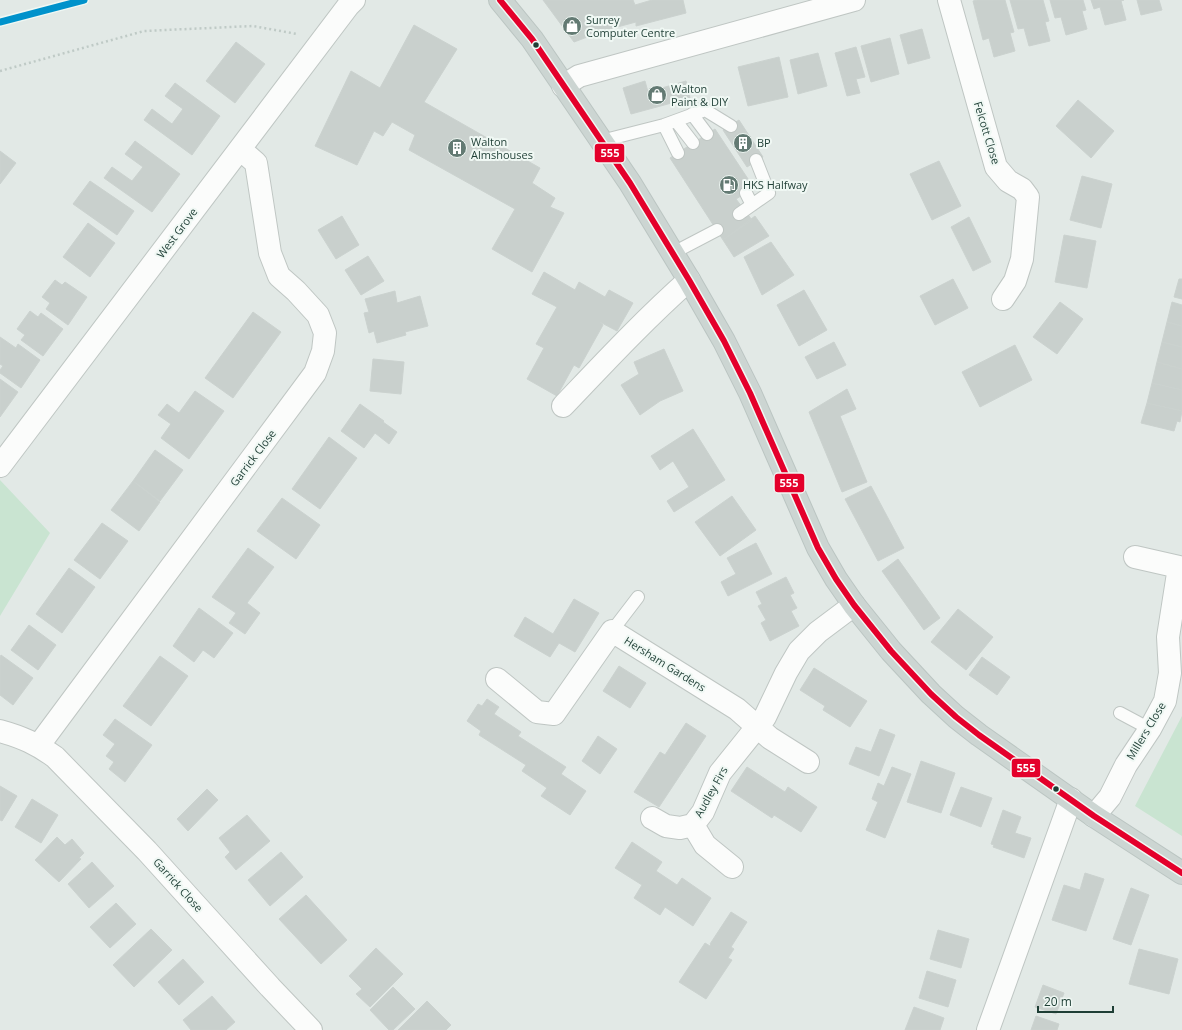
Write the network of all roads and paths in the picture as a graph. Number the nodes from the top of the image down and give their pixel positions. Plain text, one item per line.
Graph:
1 (354, 0) edge
2 (500, 0) edge
3 (854, 0) edge
4 (949, 0) edge
5 (323, 38) junction
6 (0, 71) edge
7 (563, 86) junction
8 (692, 114) junction
9 (676, 121) junction
10 (664, 125) junction
11 (731, 126) dead end
12 (707, 134) dead end
13 (601, 141) junction
14 (693, 143) dead end
15 (240, 149) junction
16 (678, 153) dead end
17 (756, 160) dead end
18 (746, 193) dead end
19 (752, 205) junction
20 (739, 214) dead end
21 (717, 230) dead end
22 (673, 253) junction
23 (689, 280) junction
24 (1003, 299) dead end
25 (563, 406) dead end
26 (0, 466) edge
27 (1135, 557) dead end
28 (1180, 567) edge
29 (638, 597) dead end
30 (854, 605) junction
31 (612, 632) junction
32 (497, 679) dead end
33 (1120, 713) dead end
34 (757, 727) junction
35 (1150, 729) junction
36 (0, 731) edge
37 (39, 746) junction
38 (808, 762) dead end
39 (1071, 799) junction
40 (1094, 816) junction
41 (652, 818) dead end
42 (693, 825) junction
43 (732, 867) dead end
44 (1182, 873) edge
45 (310, 1030) edge
46 (988, 1030) edge

1 - 5 street, West Grove
2 - 7 main road
3 - 7 street
4 - 24 street, Felcott Close
5 - 6 path
5 - 15 street, West Grove
7 - 13 main road
8 - 9 lane
8 - 11 lane
8 - 12 lane
9 - 10 lane
9 - 14 lane
10 - 13 lane
10 - 16 lane
13 - 22 main road
15 - 26 street, West Grove
15 - 37 street, Garrick Close
17 - 19 lane
18 - 19 lane
19 - 20 lane
21 - 22 lane
22 - 23 main road
23 - 25 street
23 - 30 main road
27 - 28 street, Millers Close
28 - 35 street, Millers Close
29 - 31 lane
30 - 34 street, Audley Firs
30 - 39 main road
31 - 32 street, Hersham Gardens
31 - 34 street, Hersham Gardens
33 - 35 lane
34 - 38 street
34 - 42 street, Audley Firs
35 - 40 street, Millers Close
36 - 37 street, Garrick Close
37 - 45 street, Garrick Close
39 - 40 main road
39 - 46 street
40 - 44 main road
41 - 42 street, Audley Firs
42 - 43 street

